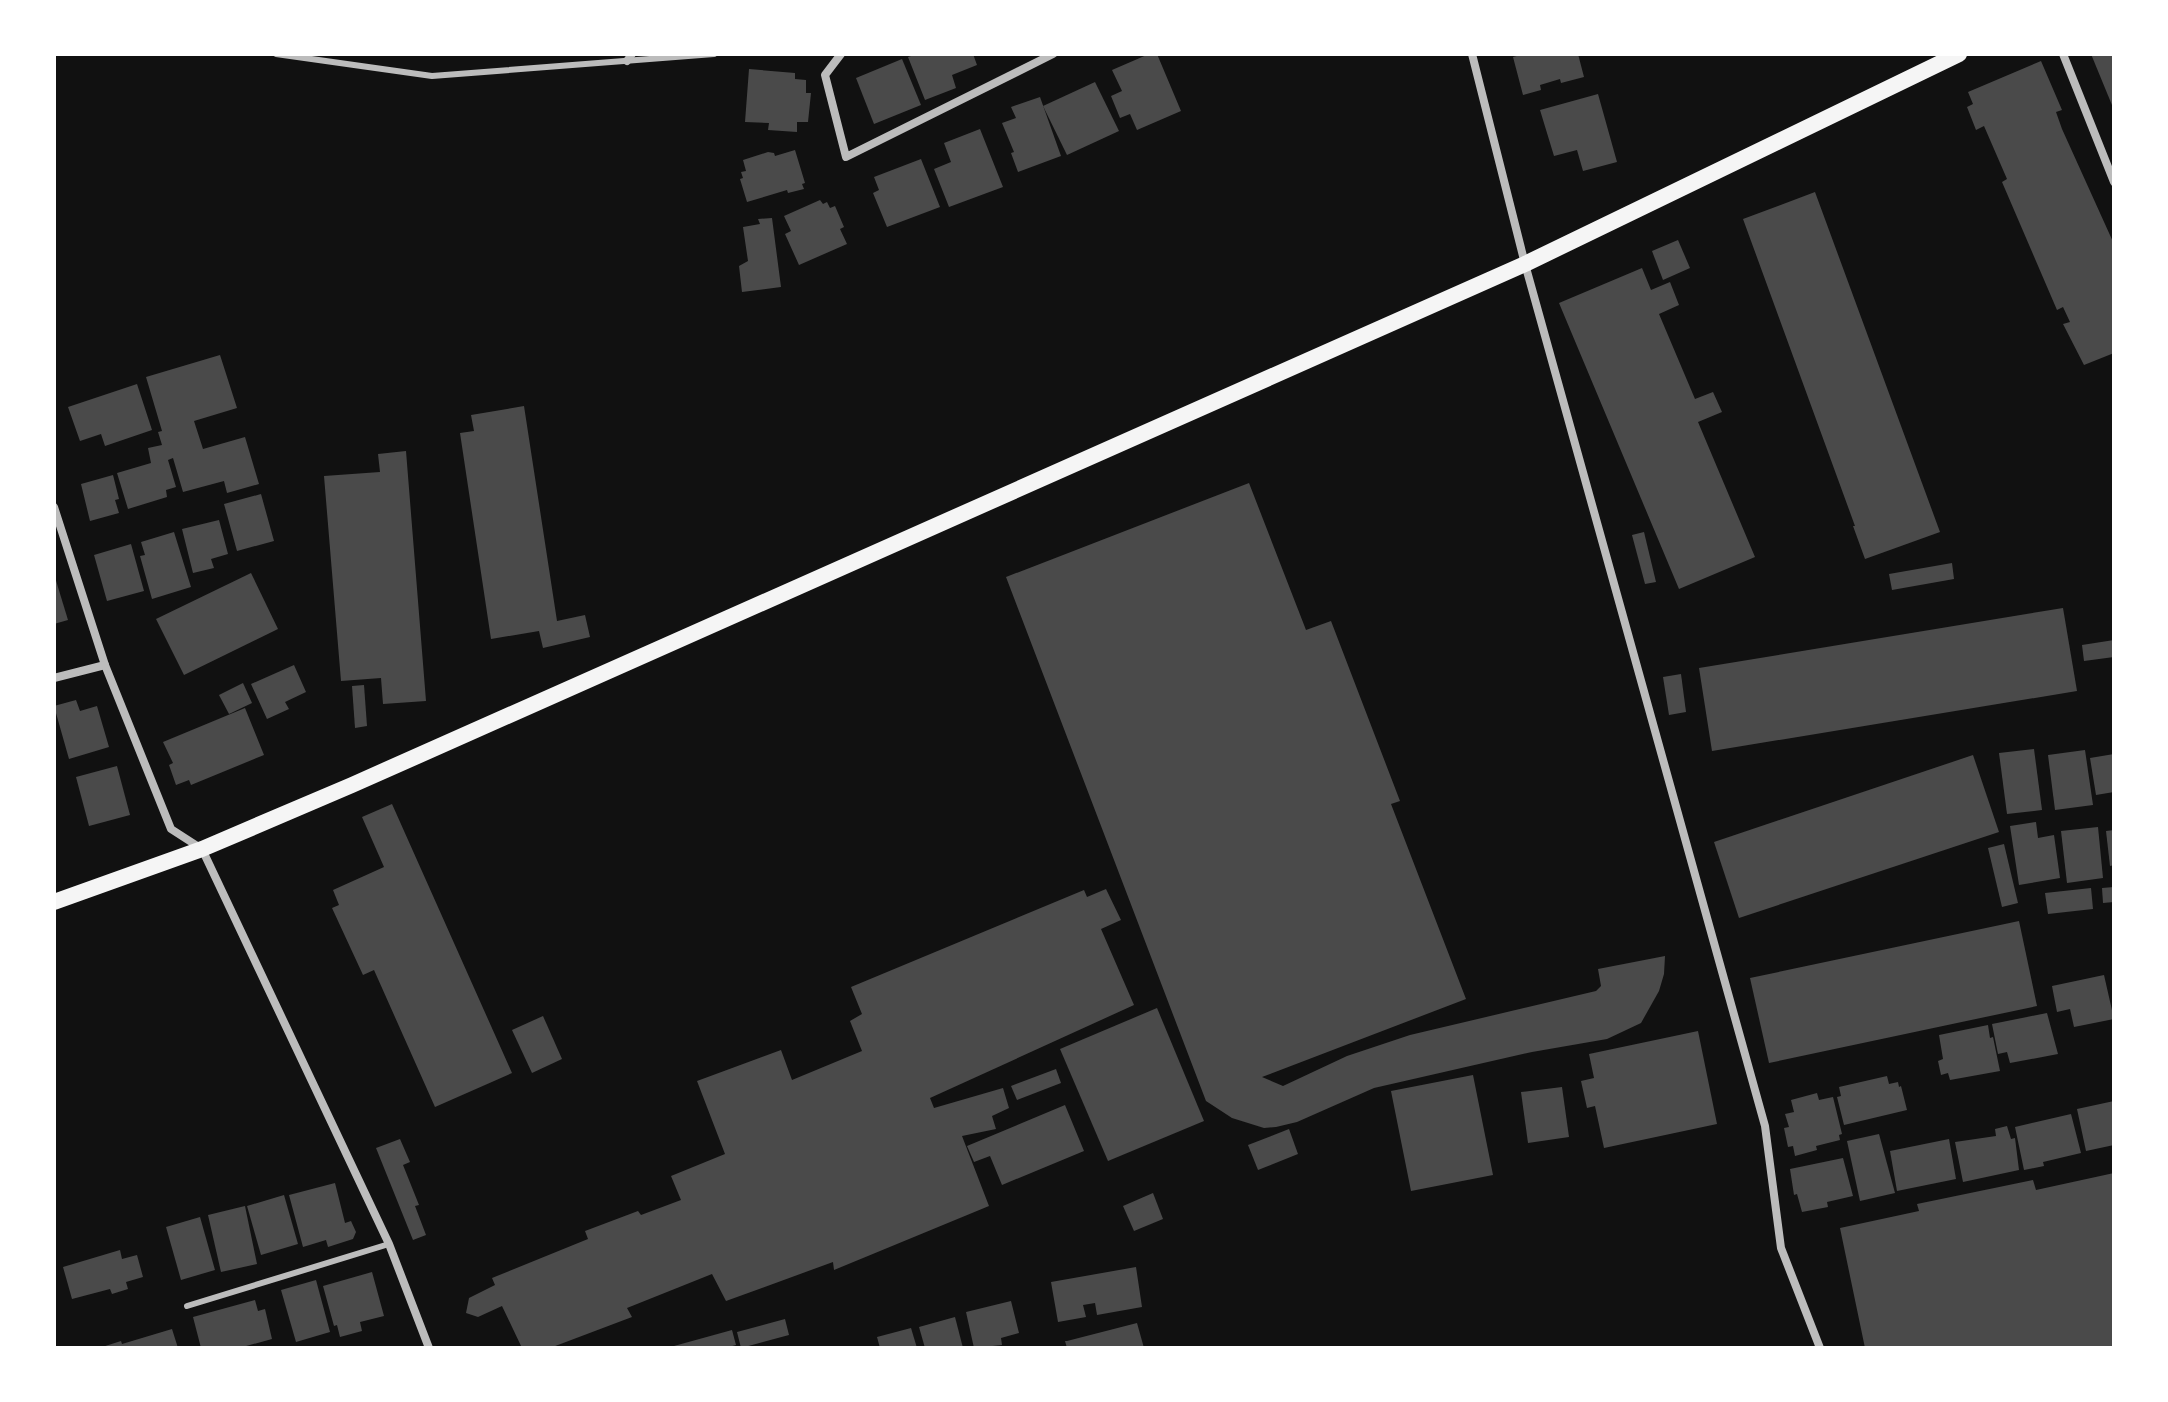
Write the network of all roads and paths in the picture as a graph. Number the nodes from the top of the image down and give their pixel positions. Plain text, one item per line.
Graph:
1 (276, 54) edge
2 (714, 54) edge
3 (841, 54) edge
4 (1053, 54) edge
5 (1472, 54) edge
6 (2063, 54) edge
7 (1952, 56) edge
8 (630, 57) edge
9 (2114, 182) edge
10 (1525, 264) junction
11 (54, 507) edge
12 (105, 665) junction
13 (54, 678) edge
14 (202, 849) junction
15 (54, 902) edge
16 (389, 1244) junction
17 (187, 1306) dead end
18 (429, 1348) edge
19 (1820, 1348) edge

1 - 8 lane
2 - 8 lane
3 - 4 street
5 - 10 street
6 - 9 street
7 - 10 main road
10 - 14 main road
10 - 19 street
11 - 12 street
12 - 13 street
12 - 14 street
14 - 15 main road
14 - 16 street
16 - 17 lane
16 - 18 street

